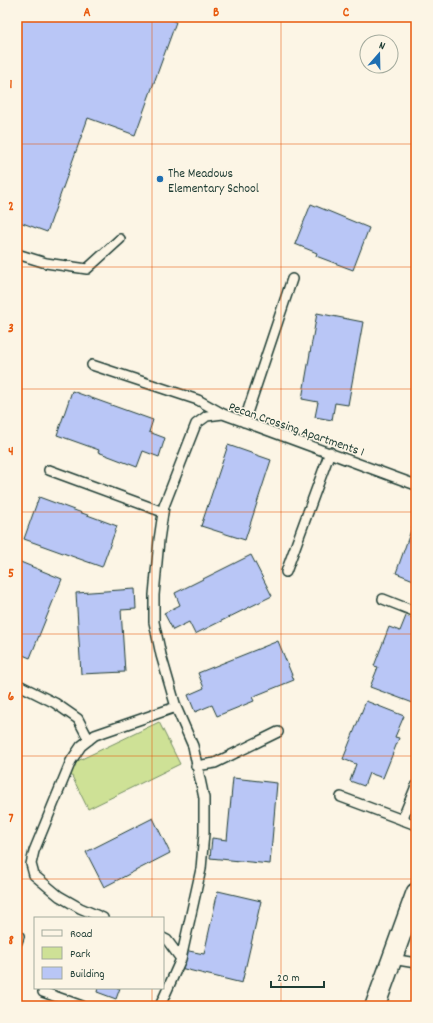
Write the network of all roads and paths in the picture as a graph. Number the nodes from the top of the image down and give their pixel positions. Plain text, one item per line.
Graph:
1 (120, 239) dead end
2 (17, 254) edge
3 (292, 279) dead end
4 (92, 365) dead end
5 (223, 414) junction
6 (244, 422) junction
7 (330, 452) junction
8 (49, 470) dead end
9 (416, 485) edge
10 (163, 512) junction
11 (286, 572) dead end
12 (383, 599) dead end
13 (416, 612) edge
14 (17, 684) edge
15 (176, 707) junction
16 (278, 732) dead end
17 (89, 740) junction
18 (196, 766) junction
19 (416, 786) edge
20 (341, 797) dead end
21 (402, 820) junction
22 (416, 825) edge
23 (416, 893) edge
24 (101, 917) edge
25 (164, 939) edge
26 (392, 959) junction
27 (181, 960) junction
28 (416, 963) edge
29 (43, 992) dead end
30 (82, 1006) edge
31 (160, 1006) edge
32 (375, 1006) edge

1 - 2 lane
3 - 6 lane
4 - 5 lane
5 - 6 lane, Pecan Crossing Apartments 1
5 - 10 lane, Pecan Crossing Apartments 1
6 - 7 lane, Pecan Crossing Apartments 1
7 - 9 lane, Pecan Crossing Apartments 1
7 - 11 lane
8 - 10 lane
10 - 15 lane, Pecan Crossing Apartments 1
12 - 13 lane
14 - 17 lane
15 - 17 lane
15 - 18 lane, Pecan Crossing Apartments 1
16 - 18 lane
17 - 24 lane
18 - 27 lane, Pecan Crossing Apartments 1
19 - 21 lane
20 - 21 lane
21 - 22 lane
23 - 26 street
25 - 27 lane
26 - 28 lane
26 - 32 street
27 - 31 lane, Pecan Crossing Apartments 1
29 - 30 lane

